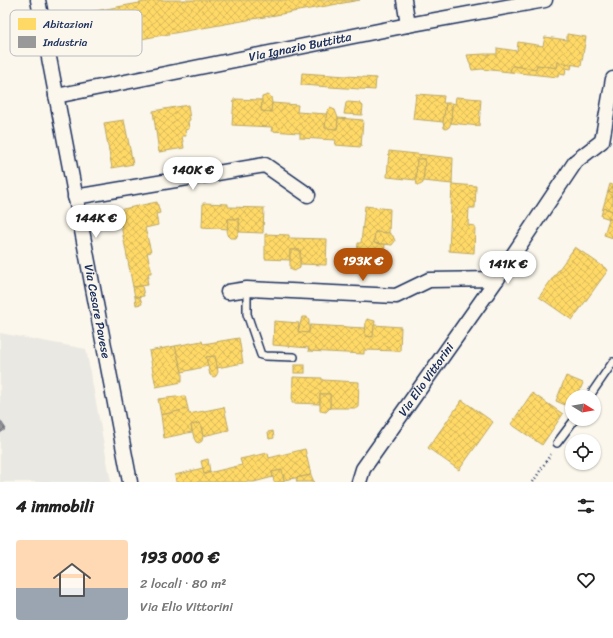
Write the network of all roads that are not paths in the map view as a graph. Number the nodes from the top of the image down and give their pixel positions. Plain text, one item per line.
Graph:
1 (38, 0) edge
2 (404, 0) edge
3 (546, 0) edge
4 (40, 10) edge
5 (408, 25) junction
6 (48, 56) edge
7 (613, 79) edge
8 (56, 96) junction
9 (608, 142) edge
10 (308, 195) dead end
11 (75, 198) junction
12 (497, 279) junction
13 (247, 289) junction
14 (228, 292) dead end
15 (294, 357) dead end
16 (613, 362) edge
17 (594, 390) edge
18 (570, 426) edge
19 (558, 443) road end
20 (130, 482) edge
21 (359, 482) edge

1 - 4 street, Via Cesare Pavese
2 - 5 street
3 - 5 street, Via Ignazio Buttitta
5 - 8 street, Via Ignazio Buttitta
6 - 8 street, Via Cesare Pavese
7 - 9 street, Via Elio Vittorini
8 - 11 street, Via Cesare Pavese
9 - 12 street, Via Elio Vittorini
10 - 11 street
11 - 20 street, Via Cesare Pavese
12 - 13 street
12 - 21 street, Via Elio Vittorini
13 - 14 street
13 - 15 lane
16 - 17 lane
18 - 19 lane

